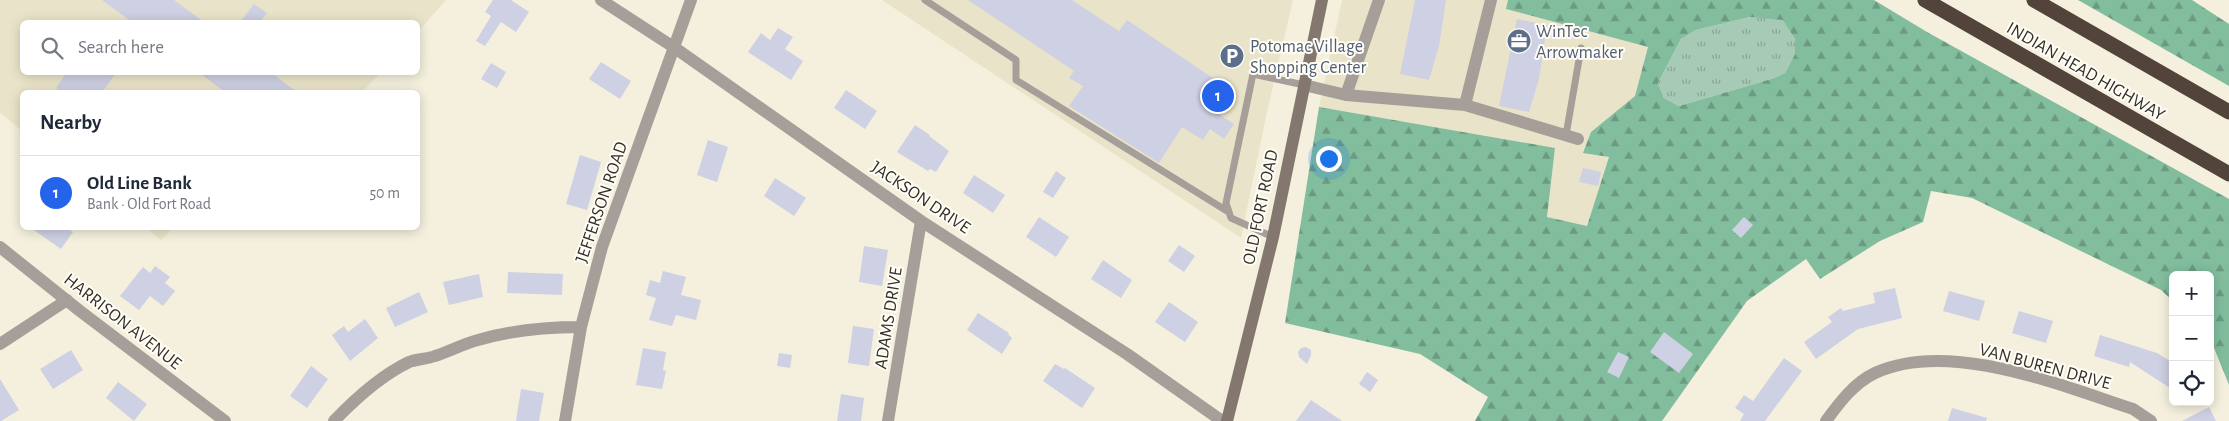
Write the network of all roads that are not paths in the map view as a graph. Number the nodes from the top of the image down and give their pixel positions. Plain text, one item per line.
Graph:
1 (601, 0) edge
2 (691, 0) edge
3 (925, 0) edge
4 (1322, 0) edge
5 (1379, 0) edge
6 (1491, 0) edge
7 (1924, 0) edge
8 (2034, 0) edge
9 (675, 48) junction
10 (1581, 48) dead end
11 (1304, 85) junction
12 (1346, 95) junction
13 (1465, 105) junction
14 (2229, 112) edge
15 (1572, 137) joint
16 (2229, 174) edge
17 (1227, 211) junction
18 (921, 221) junction
19 (1273, 237) junction
20 (0, 247) edge
21 (67, 300) junction
22 (581, 327) junction
23 (0, 344) edge
24 (225, 421) edge
25 (334, 421) edge
26 (565, 421) edge
27 (888, 421) edge
28 (1222, 421) edge
29 (1227, 421) edge
30 (1826, 421) edge
31 (2151, 421) edge

1 - 9 street, JACKSON DRIVE
2 - 9 street, JEFFERSON ROAD
3 - 17 lane
4 - 11 main road, OLD FORT ROAD
5 - 12 street
6 - 13 street
7 - 16 highway, INDIAN HEAD HIGHWAY
8 - 14 highway, INDIAN HEAD HIGHWAY
9 - 18 street, JACKSON DRIVE
9 - 22 street, JEFFERSON ROAD
10 - 15 lane
11 - 12 street
11 - 17 lane
11 - 19 main road, OLD FORT ROAD
12 - 13 street
13 - 15 street
17 - 19 lane
18 - 27 street, ADAMS DRIVE
18 - 28 street, JACKSON DRIVE
19 - 29 main road, OLD FORT ROAD
20 - 21 street, HARRISON AVENUE
21 - 23 street
21 - 24 street, HARRISON AVENUE
22 - 25 street
22 - 26 street, JEFFERSON ROAD
30 - 31 street, VAN BUREN DRIVE

